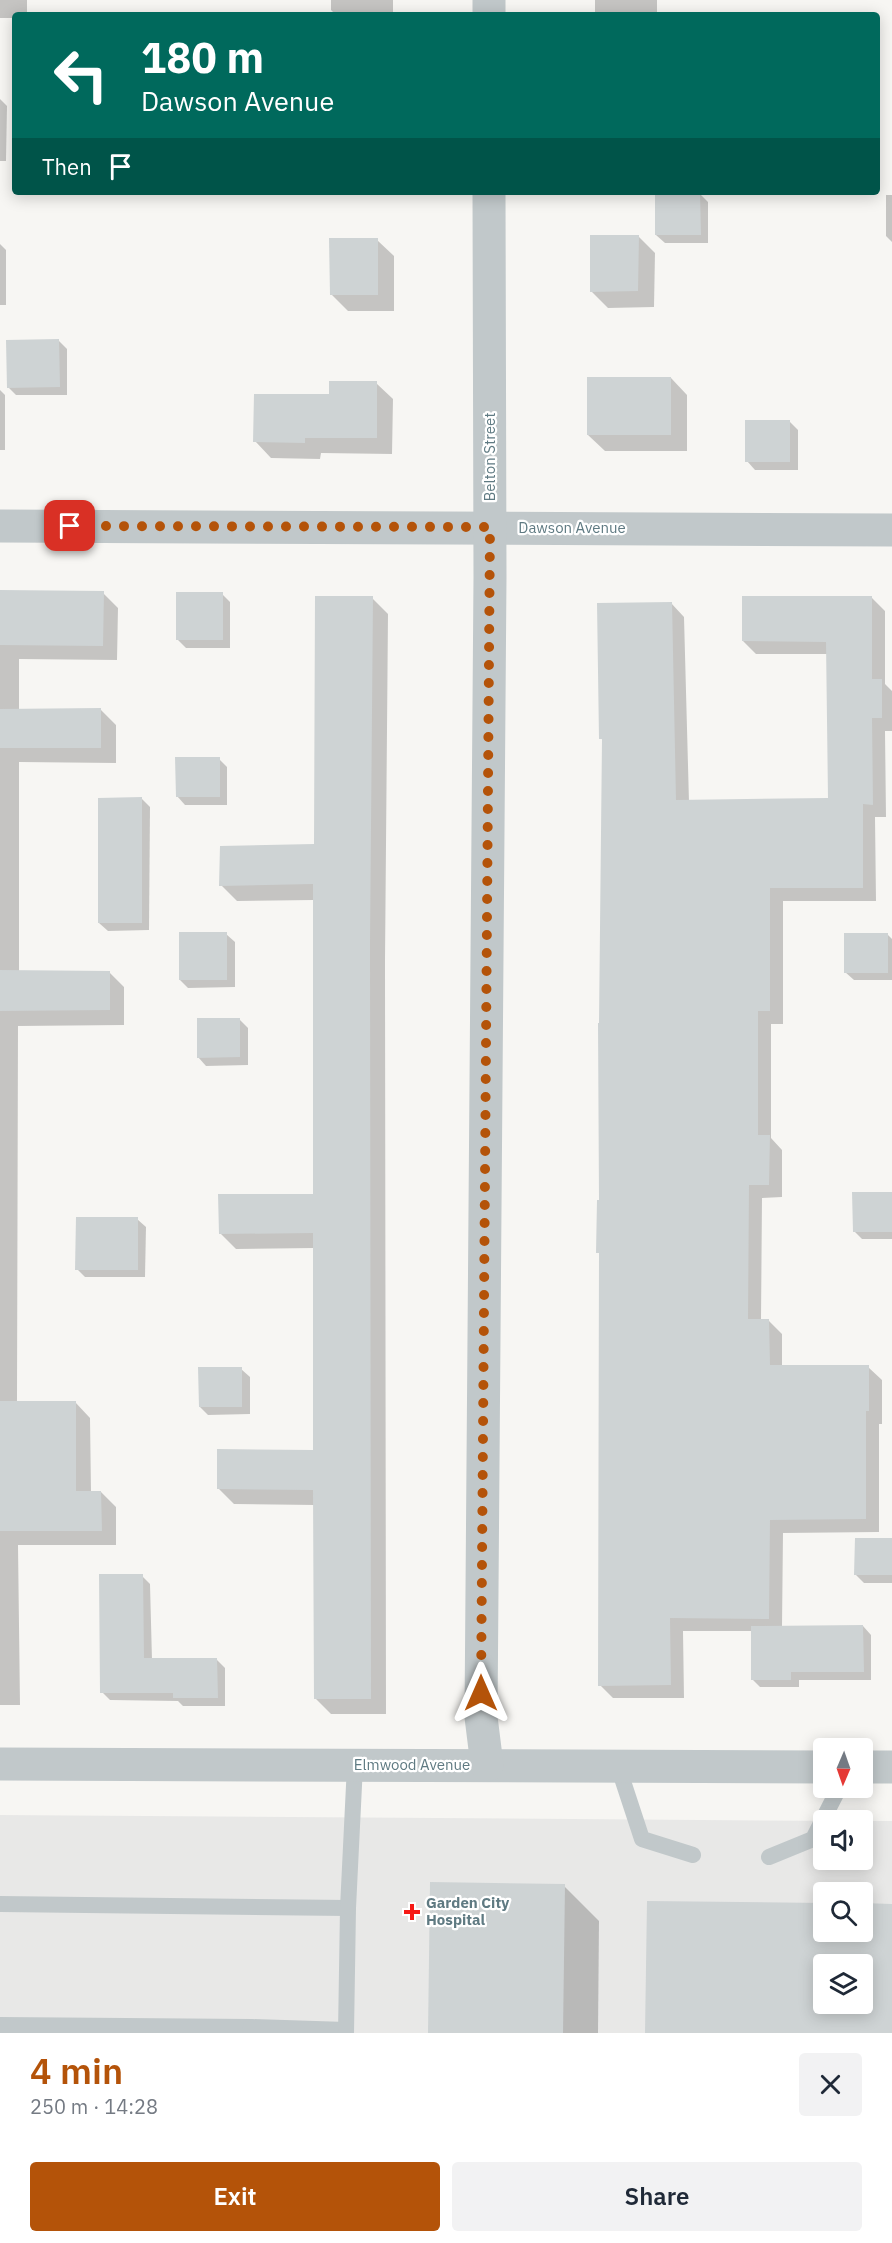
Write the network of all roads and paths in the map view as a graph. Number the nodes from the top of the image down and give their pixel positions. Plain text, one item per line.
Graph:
1 (489, 195) edge
2 (0, 526) edge
3 (490, 527) junction
4 (892, 530) edge
5 (0, 1764) edge
6 (355, 1765) junction
7 (487, 1765) junction
8 (618, 1766) junction
9 (813, 1767) edge
10 (873, 1767) edge
11 (892, 1767) edge
12 (834, 1798) edge
13 (693, 1855) dead end
14 (769, 1857) dead end
15 (0, 1904) edge
16 (348, 1908) junction
17 (0, 2025) edge
18 (250, 2030) edge
19 (346, 2031) edge

1 - 3 street, Belton Street
2 - 3 street, Dawson Avenue
3 - 4 street, Dawson Avenue
3 - 7 street, Belton Street
5 - 6 street, Elmwood Avenue
6 - 7 street, Elmwood Avenue
6 - 16 lane
7 - 8 street, Elmwood Avenue
8 - 9 street, Elmwood Avenue
8 - 13 lane
10 - 11 street
12 - 14 lane
15 - 16 lane
16 - 19 lane
17 - 18 lane
18 - 19 lane

